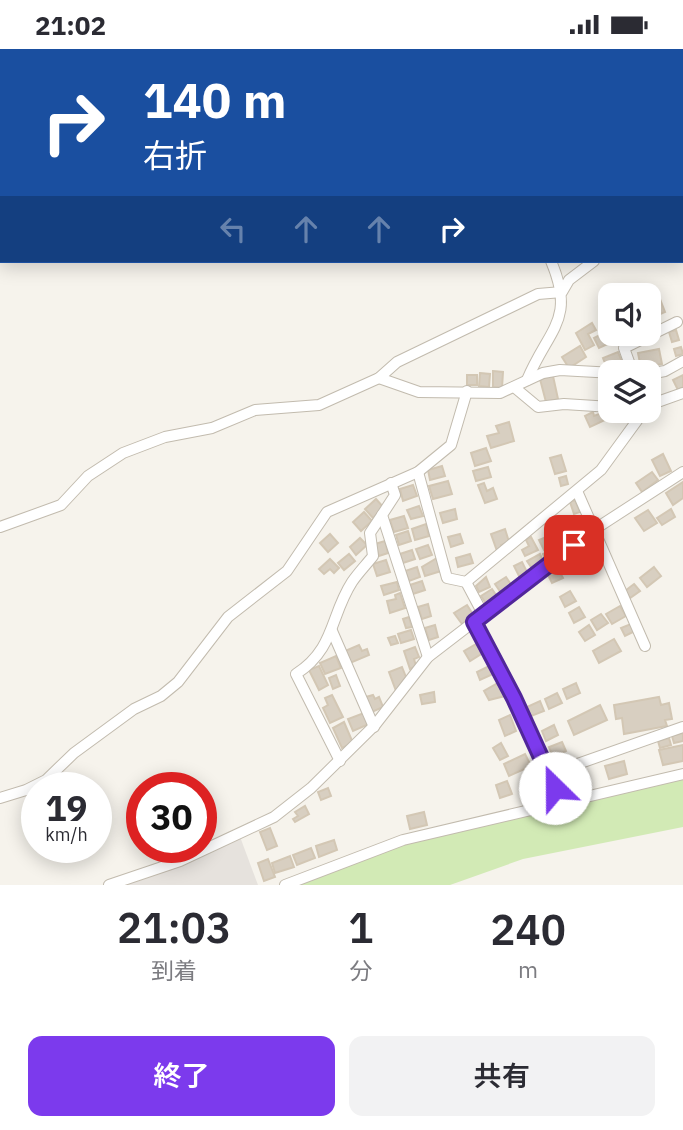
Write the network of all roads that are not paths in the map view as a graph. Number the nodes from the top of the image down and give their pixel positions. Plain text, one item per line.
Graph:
1 (552, 263) edge
2 (591, 263) edge
3 (562, 292) junction
4 (677, 322) dead end
5 (628, 360) edge
6 (683, 361) edge
7 (598, 372) edge
8 (661, 372) edge
9 (379, 378) junction
10 (527, 380) junction
11 (514, 387) junction
12 (467, 391) junction
13 (683, 393) edge
14 (661, 401) edge
15 (598, 406) edge
16 (635, 423) edge
17 (418, 471) junction
18 (683, 472) edge
19 (391, 483) junction
20 (576, 491) junction
21 (382, 515) junction
22 (0, 527) edge
23 (592, 531) junction
24 (466, 582) junction
25 (483, 614) junction
26 (474, 622) junction
27 (332, 631) junction
28 (645, 646) dead end
29 (428, 657) junction
30 (373, 727) junction
31 (683, 727) edge
32 (340, 761) junction
33 (549, 774) junction
34 (683, 774) edge
35 (0, 798) edge
36 (560, 802) junction
37 (109, 885) edge
38 (285, 885) edge

1 - 3 street
2 - 3 street
3 - 9 street
3 - 10 street
4 - 5 street
6 - 8 street
7 - 10 street
9 - 12 street
9 - 22 street
10 - 11 street
11 - 12 street
11 - 15 street
12 - 17 street
13 - 14 street
16 - 20 street
17 - 19 street
17 - 24 street
18 - 23 street
19 - 21 street
19 - 35 street
20 - 23 street
20 - 24 street
21 - 27 street
21 - 29 street
23 - 25 street
23 - 28 street
24 - 25 street
25 - 26 street
26 - 29 street
26 - 33 street
27 - 30 street
27 - 32 street
29 - 30 street
30 - 32 street
31 - 33 street
32 - 37 street
33 - 36 street
34 - 36 street
36 - 38 street

